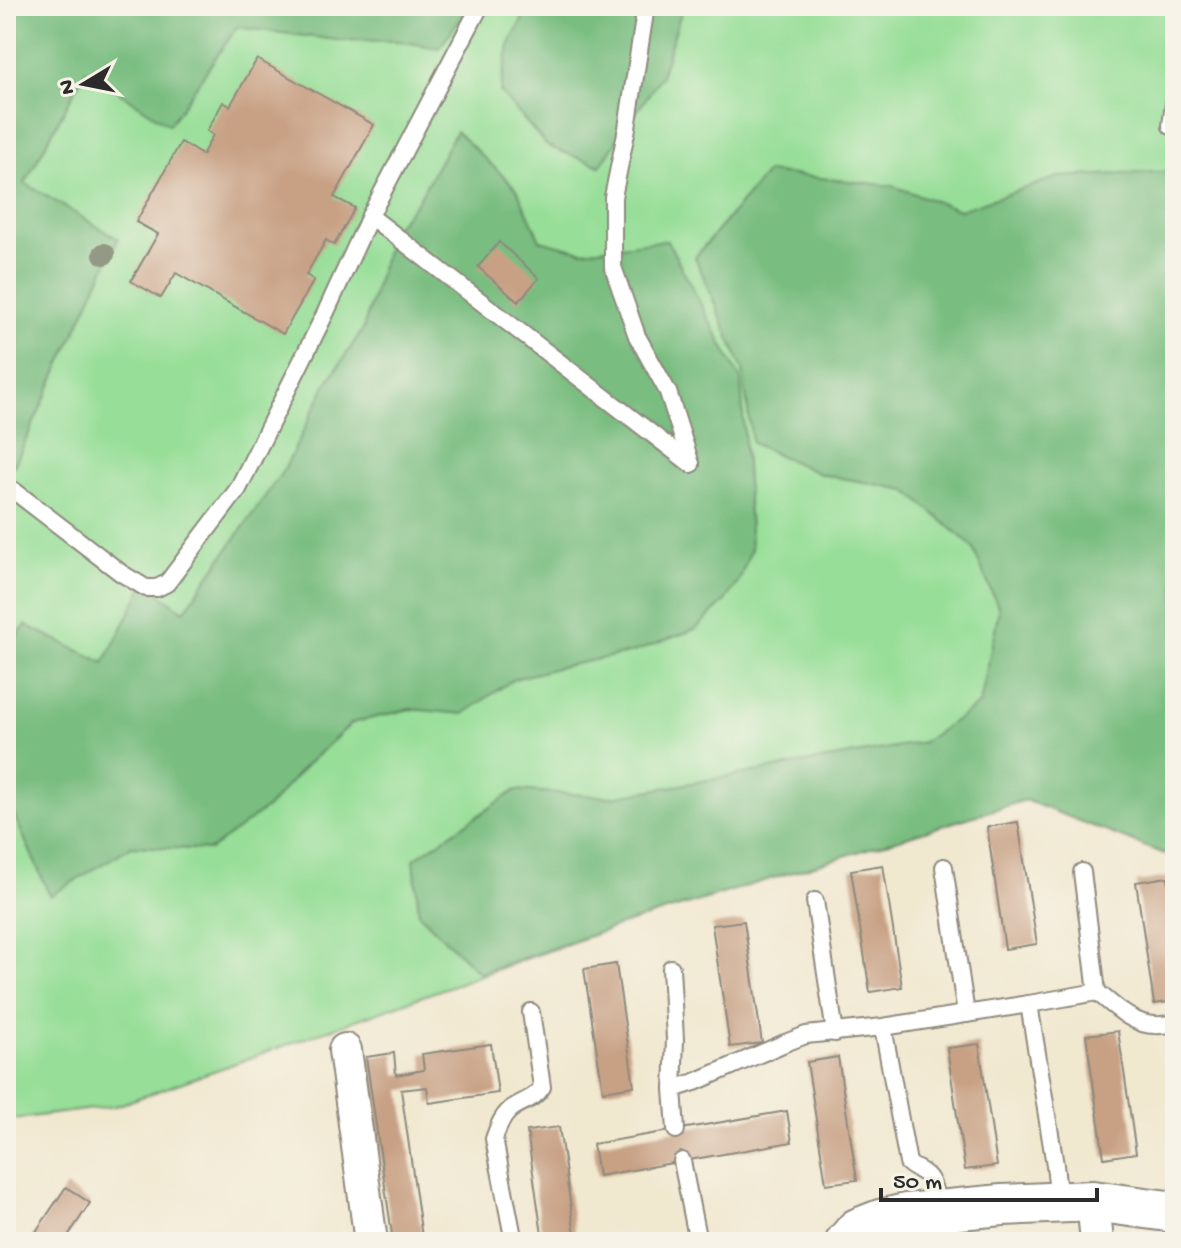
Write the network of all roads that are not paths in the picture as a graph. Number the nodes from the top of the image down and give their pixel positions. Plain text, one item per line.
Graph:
1 (480, 6) edge
2 (646, 6) edge
3 (1175, 96) edge
4 (1175, 126) edge
5 (370, 216) junction
6 (6, 491) edge
7 (944, 867) dead end
8 (1082, 872) dead end
9 (815, 901) dead end
10 (671, 968) dead end
11 (1097, 992) junction
12 (1029, 1004) junction
13 (531, 1012) dead end
14 (966, 1014) junction
15 (1175, 1023) edge
16 (883, 1027) junction
17 (835, 1033) junction
18 (345, 1050) dead end
19 (673, 1089) junction
20 (676, 1130) dead end
21 (682, 1161) dead end
22 (1076, 1201) junction
23 (938, 1211) junction
24 (1175, 1212) edge
25 (371, 1242) edge
26 (514, 1242) edge
27 (698, 1242) edge
28 (846, 1242) edge
29 (1097, 1242) edge

1 - 5 lane
2 - 5 lane
3 - 4 lane
5 - 6 lane
7 - 14 lane
8 - 11 lane
9 - 17 lane
10 - 19 lane
11 - 12 lane
11 - 15 lane
12 - 14 lane
12 - 22 lane
13 - 26 lane
14 - 16 lane
16 - 17 lane
16 - 23 lane
17 - 19 lane
18 - 25 street
19 - 20 lane
21 - 27 lane
22 - 23 street
22 - 24 street
22 - 29 street
23 - 28 street

